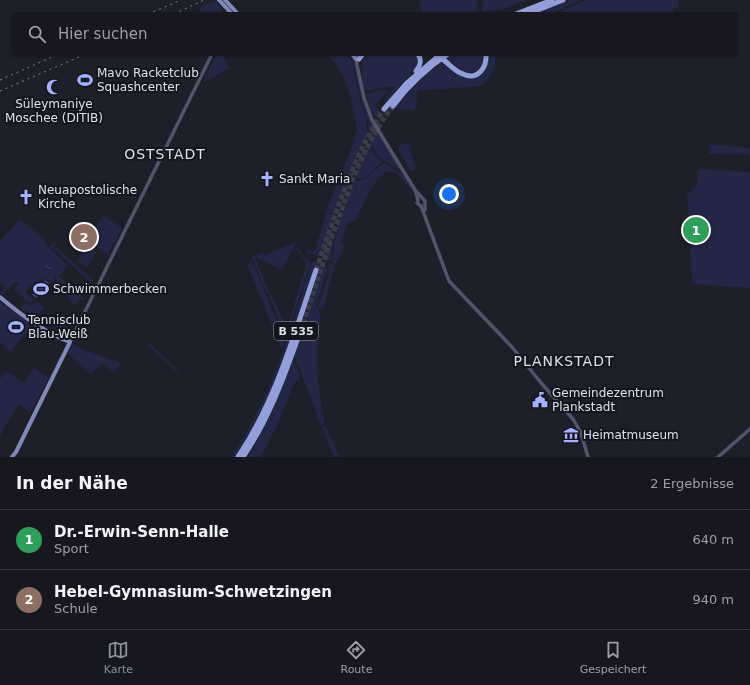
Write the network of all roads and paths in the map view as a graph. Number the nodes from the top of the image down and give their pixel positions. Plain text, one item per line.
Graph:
1 (552, 0) edge
2 (563, 0) edge
3 (223, 1) edge
4 (226, 12) edge
5 (231, 12) edge
6 (235, 12) edge
7 (521, 12) edge
8 (533, 12) edge
9 (211, 56) edge
10 (358, 56) edge
11 (419, 56) edge
12 (436, 56) edge
13 (440, 56) edge
14 (446, 56) edge
15 (484, 56) edge
16 (413, 77) junction
17 (393, 106) tunnel mouth
18 (384, 109) tunnel mouth
19 (420, 199) junction
20 (423, 205) junction
21 (316, 270) tunnel mouth
22 (0, 297) edge
23 (298, 338) tunnel mouth
24 (63, 339) junction
25 (70, 342) junction
26 (67, 349) junction
27 (750, 429) edge
28 (16, 452) junction
29 (12, 457) edge
30 (16, 457) edge
31 (238, 457) edge
32 (245, 457) edge
33 (588, 457) edge
34 (718, 457) edge

1 - 7 highway
2 - 8 highway
3 - 4 main road
3 - 5 main road
3 - 6 main road
9 - 25 street
10 - 19 street
11 - 16 highway
12 - 16 highway
13 - 15 highway, bridge
14 - 17 highway
16 - 18 highway
19 - 20 street
19 - 20 street
20 - 33 street
21 - 31 highway, B 535
22 - 24 main road
23 - 32 highway, B 535
24 - 25 main road
24 - 26 main road
25 - 26 main road
26 - 28 main road
27 - 34 street
28 - 29 main road
28 - 30 main road

